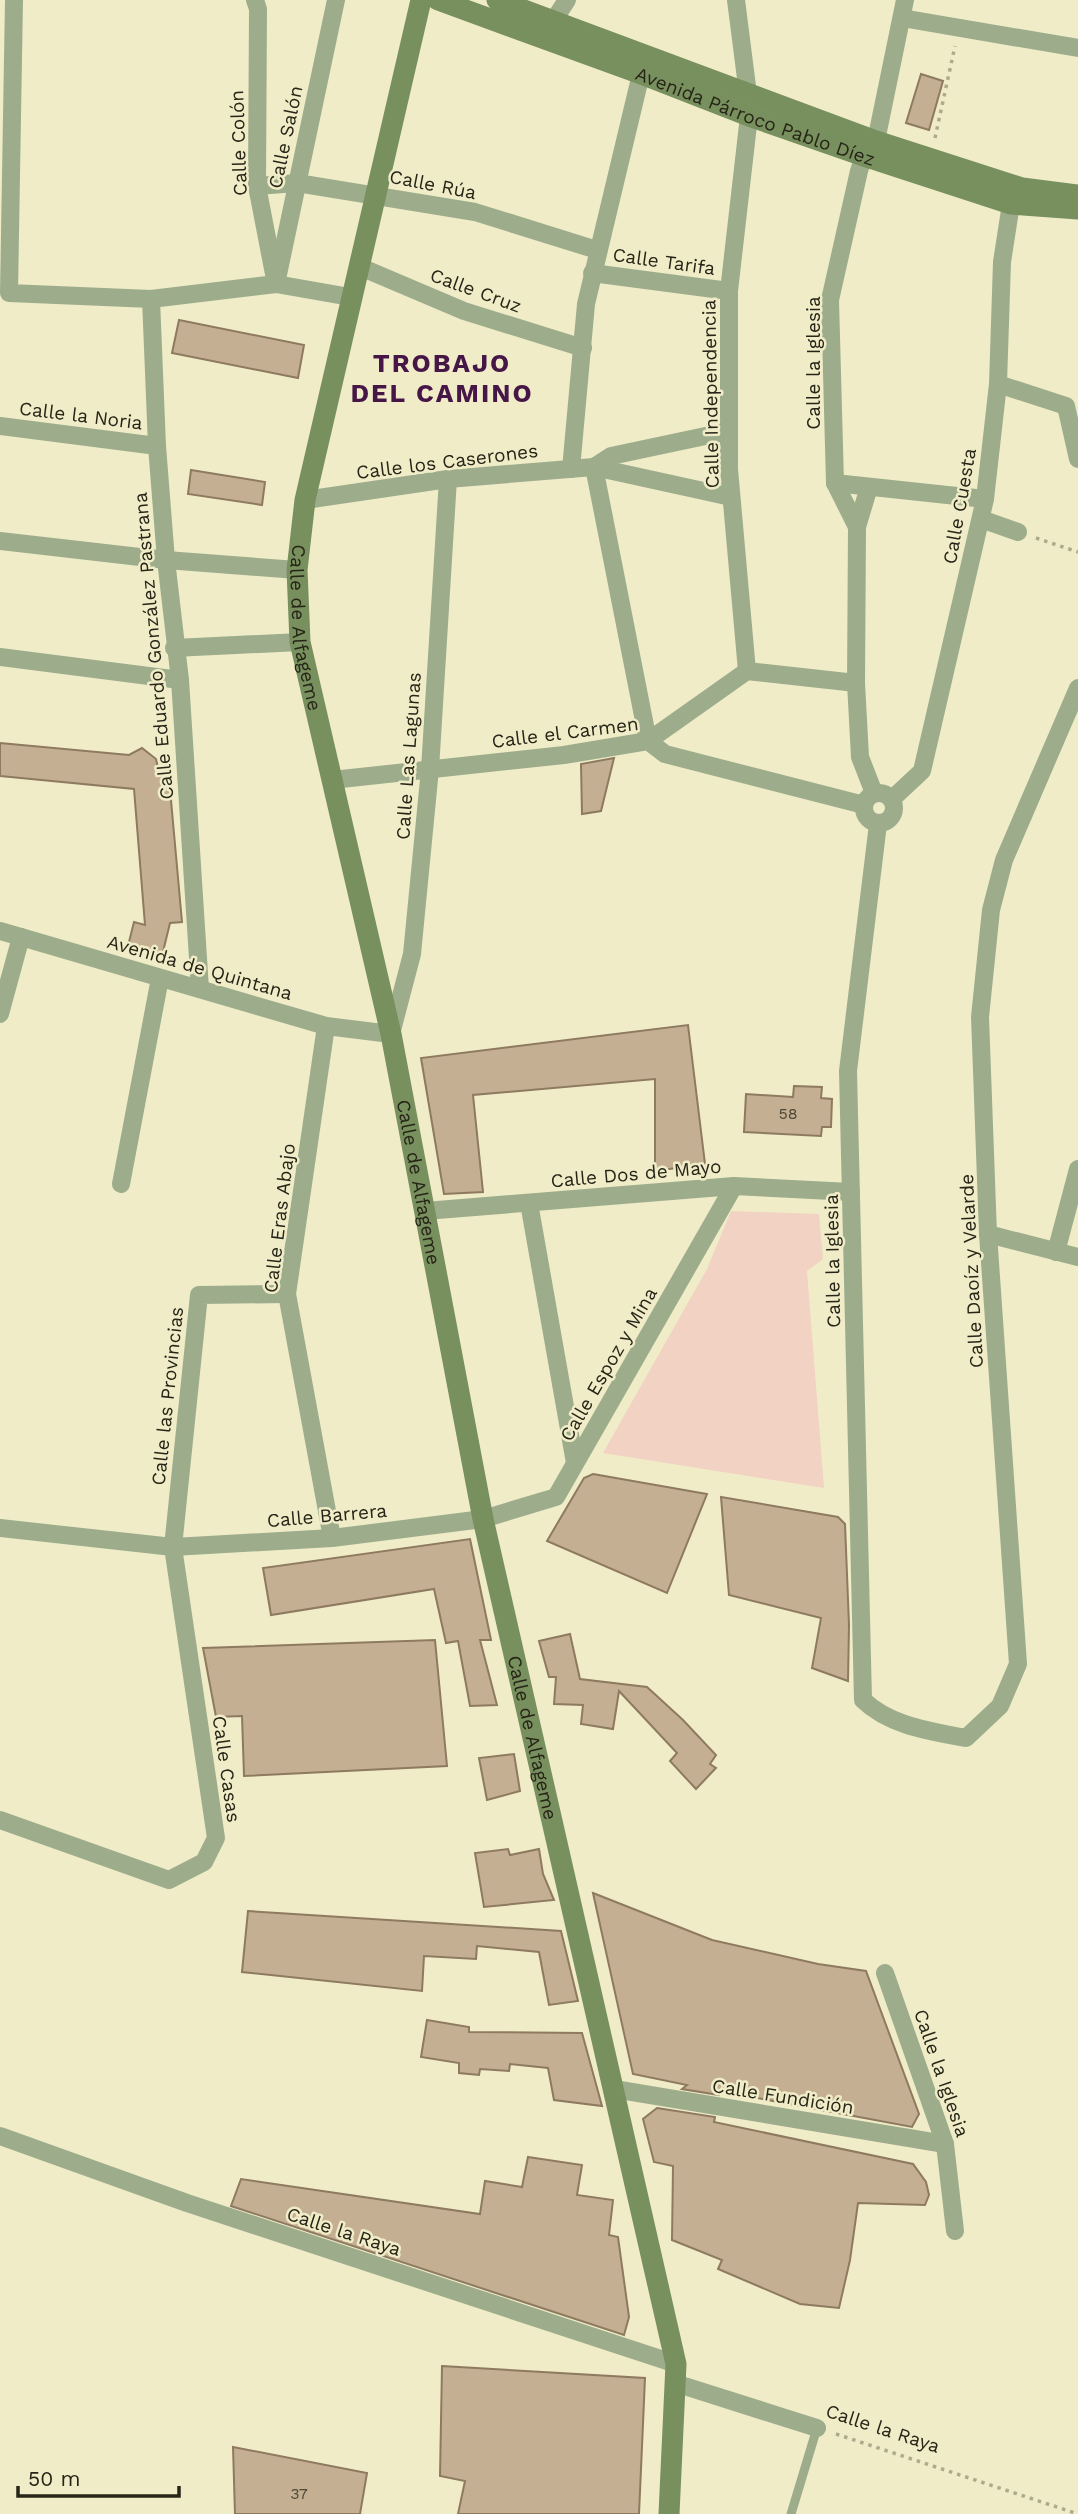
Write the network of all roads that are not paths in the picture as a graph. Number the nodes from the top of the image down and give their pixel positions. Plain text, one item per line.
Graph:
1 (14, 0) edge
2 (255, 0) edge
3 (336, 0) edge
4 (421, 0) edge
5 (438, 0) edge
6 (497, 0) edge
7 (568, 0) edge
8 (736, 0) edge
9 (904, 9) edge
10 (548, 30) junction
11 (1078, 48) edge
12 (641, 74) junction
13 (748, 94) junction
14 (749, 116) junction
15 (870, 148) junction
16 (297, 183) junction
17 (257, 186) junction
18 (376, 194) junction
19 (1078, 195) edge
20 (1078, 201) edge
21 (1011, 204) junction
22 (1078, 209) edge
23 (597, 250) junction
24 (358, 266) junction
25 (592, 273) junction
26 (276, 284) junction
27 (729, 291) junction
28 (350, 297) junction
29 (151, 299) junction
30 (583, 348) junction
31 (998, 384) junction
32 (0, 426) edge
33 (729, 431) junction
34 (158, 446) junction
35 (1078, 459) edge
36 (594, 467) junction
37 (571, 468) junction
38 (448, 479) junction
39 (835, 483) junction
40 (869, 487) junction
41 (732, 497) junction
42 (985, 499) junction
43 (305, 500) junction
44 (981, 519) junction
45 (857, 527) junction
46 (1018, 532) road end
47 (0, 541) edge
48 (166, 560) junction
49 (297, 570) junction
50 (299, 642) junction
51 (174, 648) junction
52 (0, 657) edge
53 (747, 671) junction
54 (180, 680) junction
55 (856, 683) junction
56 (1078, 688) edge
57 (648, 741) junction
58 (430, 769) junction
59 (332, 780) junction
60 (869, 799) junction
61 (892, 799) junction
62 (877, 824) junction
63 (0, 931) edge
64 (20, 937) junction
65 (160, 978) junction
66 (200, 989) junction
67 (0, 1014) edge
68 (326, 1026) junction
69 (391, 1034) junction
70 (1078, 1169) edge
71 (121, 1184) dead end
72 (734, 1186) junction
73 (851, 1192) junction
74 (529, 1203) junction
75 (425, 1211) junction
76 (988, 1234) junction
77 (1056, 1252) junction
78 (1078, 1257) edge
79 (287, 1294) junction
80 (575, 1463) junction
81 (483, 1520) junction
82 (0, 1528) edge
83 (331, 1538) junction
84 (173, 1548) junction
85 (863, 1700) joint
86 (0, 1820) edge
87 (885, 1973) dead end
88 (614, 2089) junction
89 (0, 2136) edge
90 (945, 2144) junction
91 (955, 2231) dead end
92 (676, 2373) junction
93 (817, 2428) joint
94 (669, 2514) edge
95 (791, 2514) edge

1 - 29 street
2 - 17 street, Calle Colón
3 - 16 street, Calle Salón
4 - 18 street, Calle de Alfageme
5 - 10 street, Avenida Párroco Pablo Díez
6 - 10 street, Avenida Párroco Pablo Díez
7 - 10 street
8 - 13 street, Calle Independencia
9 - 11 street
9 - 15 street, Calle la Iglesia
10 - 12 street, Avenida Párroco Pablo Díez
10 - 13 street, Avenida Párroco Pablo Díez
12 - 14 street, Avenida Párroco Pablo Díez
12 - 23 street
13 - 14 street, Calle Independencia
13 - 15 street, Avenida Párroco Pablo Díez
14 - 15 street, Avenida Párroco Pablo Díez
14 - 27 street, Calle Independencia
15 - 19 street, Avenida Párroco Pablo Díez
15 - 21 street, Avenida Párroco Pablo Díez
15 - 39 street, Calle la Iglesia
16 - 17 street, Calle Rúa
16 - 18 street, Calle Rúa
16 - 26 street, Calle Salón
17 - 26 street, Calle Colón
18 - 23 street, Calle Rúa
18 - 24 street, Calle de Alfageme
20 - 21 street
21 - 22 street, Avenida Párroco Pablo Díez
21 - 31 street, Calle Cuesta
23 - 25 street
24 - 28 street, Calle de Alfageme
24 - 30 street, Calle Cruz
25 - 27 street, Calle Tarifa
25 - 30 street
26 - 28 street
26 - 29 street
27 - 33 street, Calle Independencia
28 - 43 street, Calle de Alfageme
29 - 34 street, Calle Eduardo González Pastrana
30 - 37 street
31 - 35 street
31 - 42 street, Calle Cuesta
32 - 34 street, Calle la Noria
33 - 36 street
33 - 41 street, Calle Independencia
34 - 48 street, Calle Eduardo González Pastrana
36 - 37 street, Calle los Caserones
36 - 41 street
36 - 57 street
37 - 38 street, Calle los Caserones
38 - 43 street, Calle los Caserones
38 - 58 street, Calle Las Lagunas
39 - 40 street
39 - 45 street, Calle la Iglesia
40 - 42 street
40 - 45 street, Calle la Iglesia
41 - 53 street, Calle Independencia
42 - 44 street, Calle Cuesta
43 - 49 street, Calle de Alfageme
44 - 46 street
44 - 61 street, Calle Cuesta
45 - 55 street, Calle la Iglesia
47 - 48 street
48 - 49 street
48 - 51 street, Calle Eduardo González Pastrana
49 - 50 street, Calle de Alfageme
50 - 51 street
50 - 59 street, Calle de Alfageme
51 - 54 street, Calle Eduardo González Pastrana
52 - 54 street
53 - 55 street
53 - 57 street
54 - 66 street, Calle Eduardo González Pastrana
55 - 60 street, Calle la Iglesia
56 - 76 street, Calle Daoíz y Velarde
57 - 58 street, Calle el Carmen
57 - 60 street, Calle el Carmen
58 - 59 street, Calle el Carmen
58 - 69 street, Calle Las Lagunas
59 - 69 street, Calle de Alfageme
60 - 61 street
60 - 62 street
61 - 62 street
62 - 73 street, Calle la Iglesia
63 - 64 street, Avenida de Quintana
64 - 65 street, Avenida de Quintana
64 - 67 street
65 - 66 street, Avenida de Quintana
65 - 71 street
66 - 68 street, Avenida de Quintana
68 - 69 street, Avenida de Quintana
68 - 79 street, Calle Eras Abajo
69 - 75 street, Calle de Alfageme
70 - 77 street
72 - 73 street, Calle Dos de Mayo
72 - 74 street, Calle Dos de Mayo
72 - 80 street, Calle Espoz y Mina
73 - 85 street, Calle la Iglesia
74 - 75 street, Calle Dos de Mayo
74 - 80 street
75 - 81 street, Calle de Alfageme
76 - 77 street
76 - 85 street, Calle Daoíz y Velarde
77 - 78 street
79 - 83 street, Calle Eras Abajo
79 - 84 street, Calle las Provincias
80 - 81 street, Calle Espoz y Mina
81 - 83 street, Calle Barrera
81 - 88 street, Calle de Alfageme
82 - 84 street, Calle Barrera
83 - 84 street, Calle Barrera
84 - 86 street, Calle Casas
87 - 90 street, Calle la Iglesia
88 - 90 street, Calle Fundición
88 - 92 street, Calle de Alfageme
89 - 92 street, Calle la Raya
90 - 91 street, Calle la Iglesia
92 - 93 street, Calle la Raya
92 - 94 street, Calle de Alfageme
93 - 95 lane

